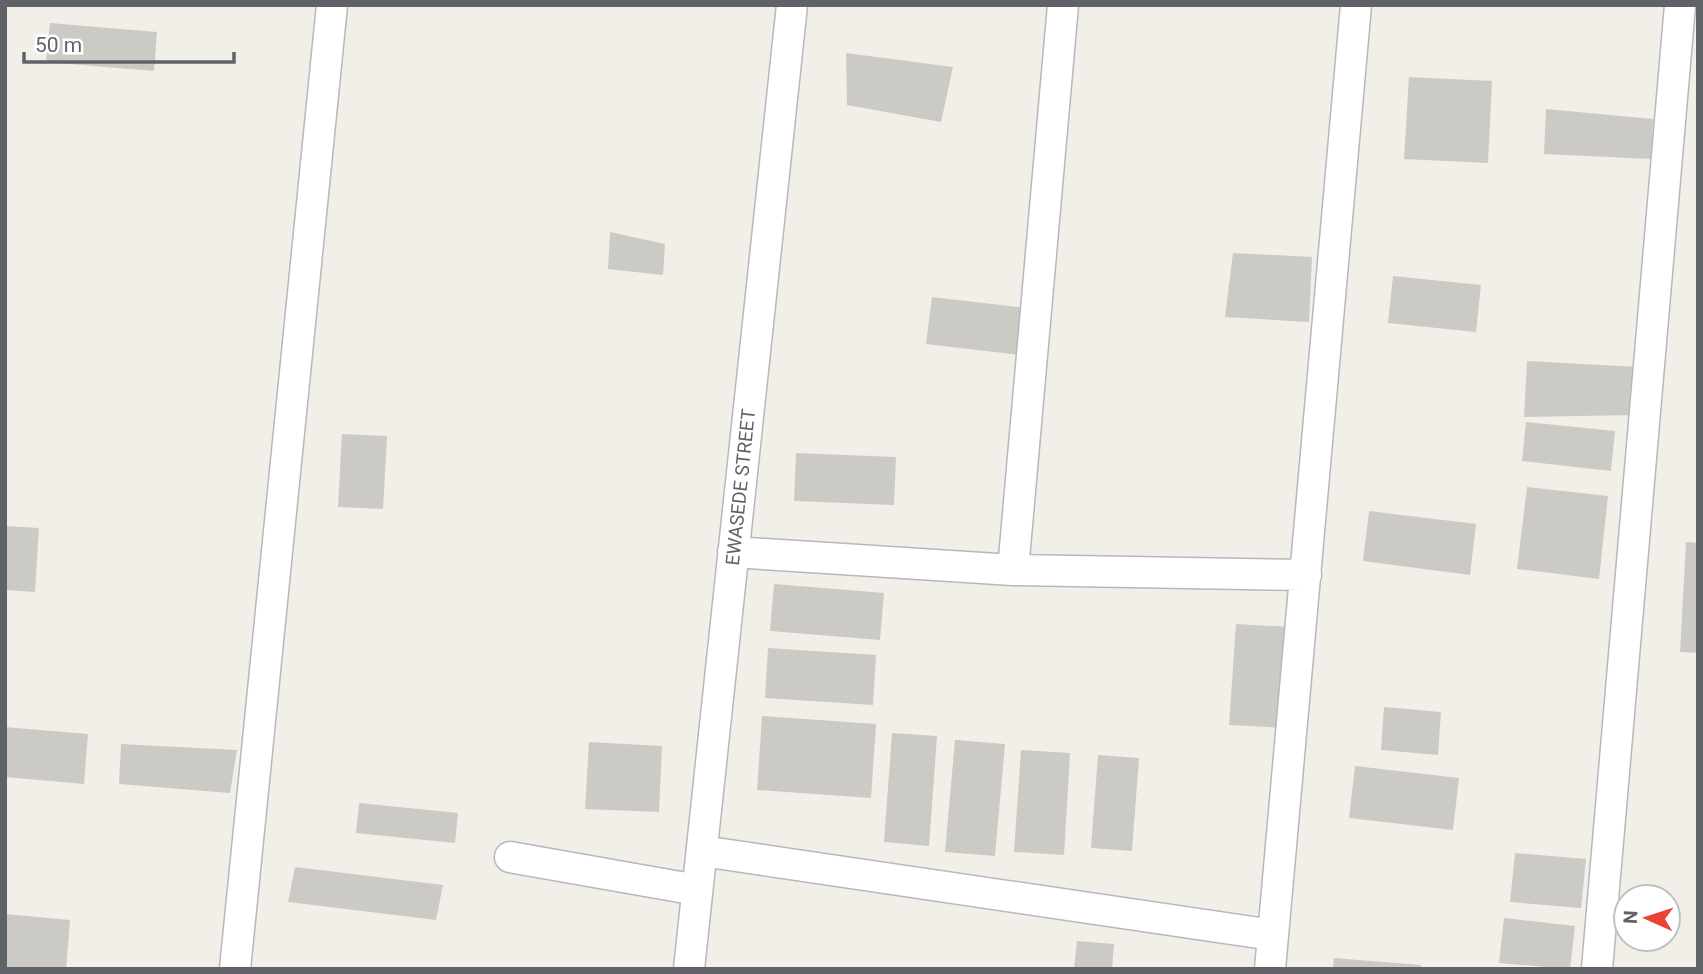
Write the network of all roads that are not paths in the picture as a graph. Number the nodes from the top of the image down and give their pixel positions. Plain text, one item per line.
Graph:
1 (331, 5) edge
2 (793, 5) edge
3 (1063, 5) edge
4 (1356, 5) edge
5 (1680, 5) edge
6 (733, 552) junction
7 (1013, 570) junction
8 (1306, 575) junction
9 (702, 850) junction
10 (510, 857) dead end
11 (697, 890) junction
12 (1272, 934) junction
13 (235, 969) edge
14 (689, 969) edge
15 (1270, 969) edge
16 (1597, 969) edge

1 - 13 street
2 - 6 street, EWASEDE STREET
3 - 7 street
4 - 8 street
5 - 16 street
6 - 7 street
6 - 9 street, EWASEDE STREET
7 - 8 street
8 - 12 street
9 - 11 street, EWASEDE STREET
9 - 12 street
10 - 11 street
11 - 14 street, EWASEDE STREET
12 - 15 street

